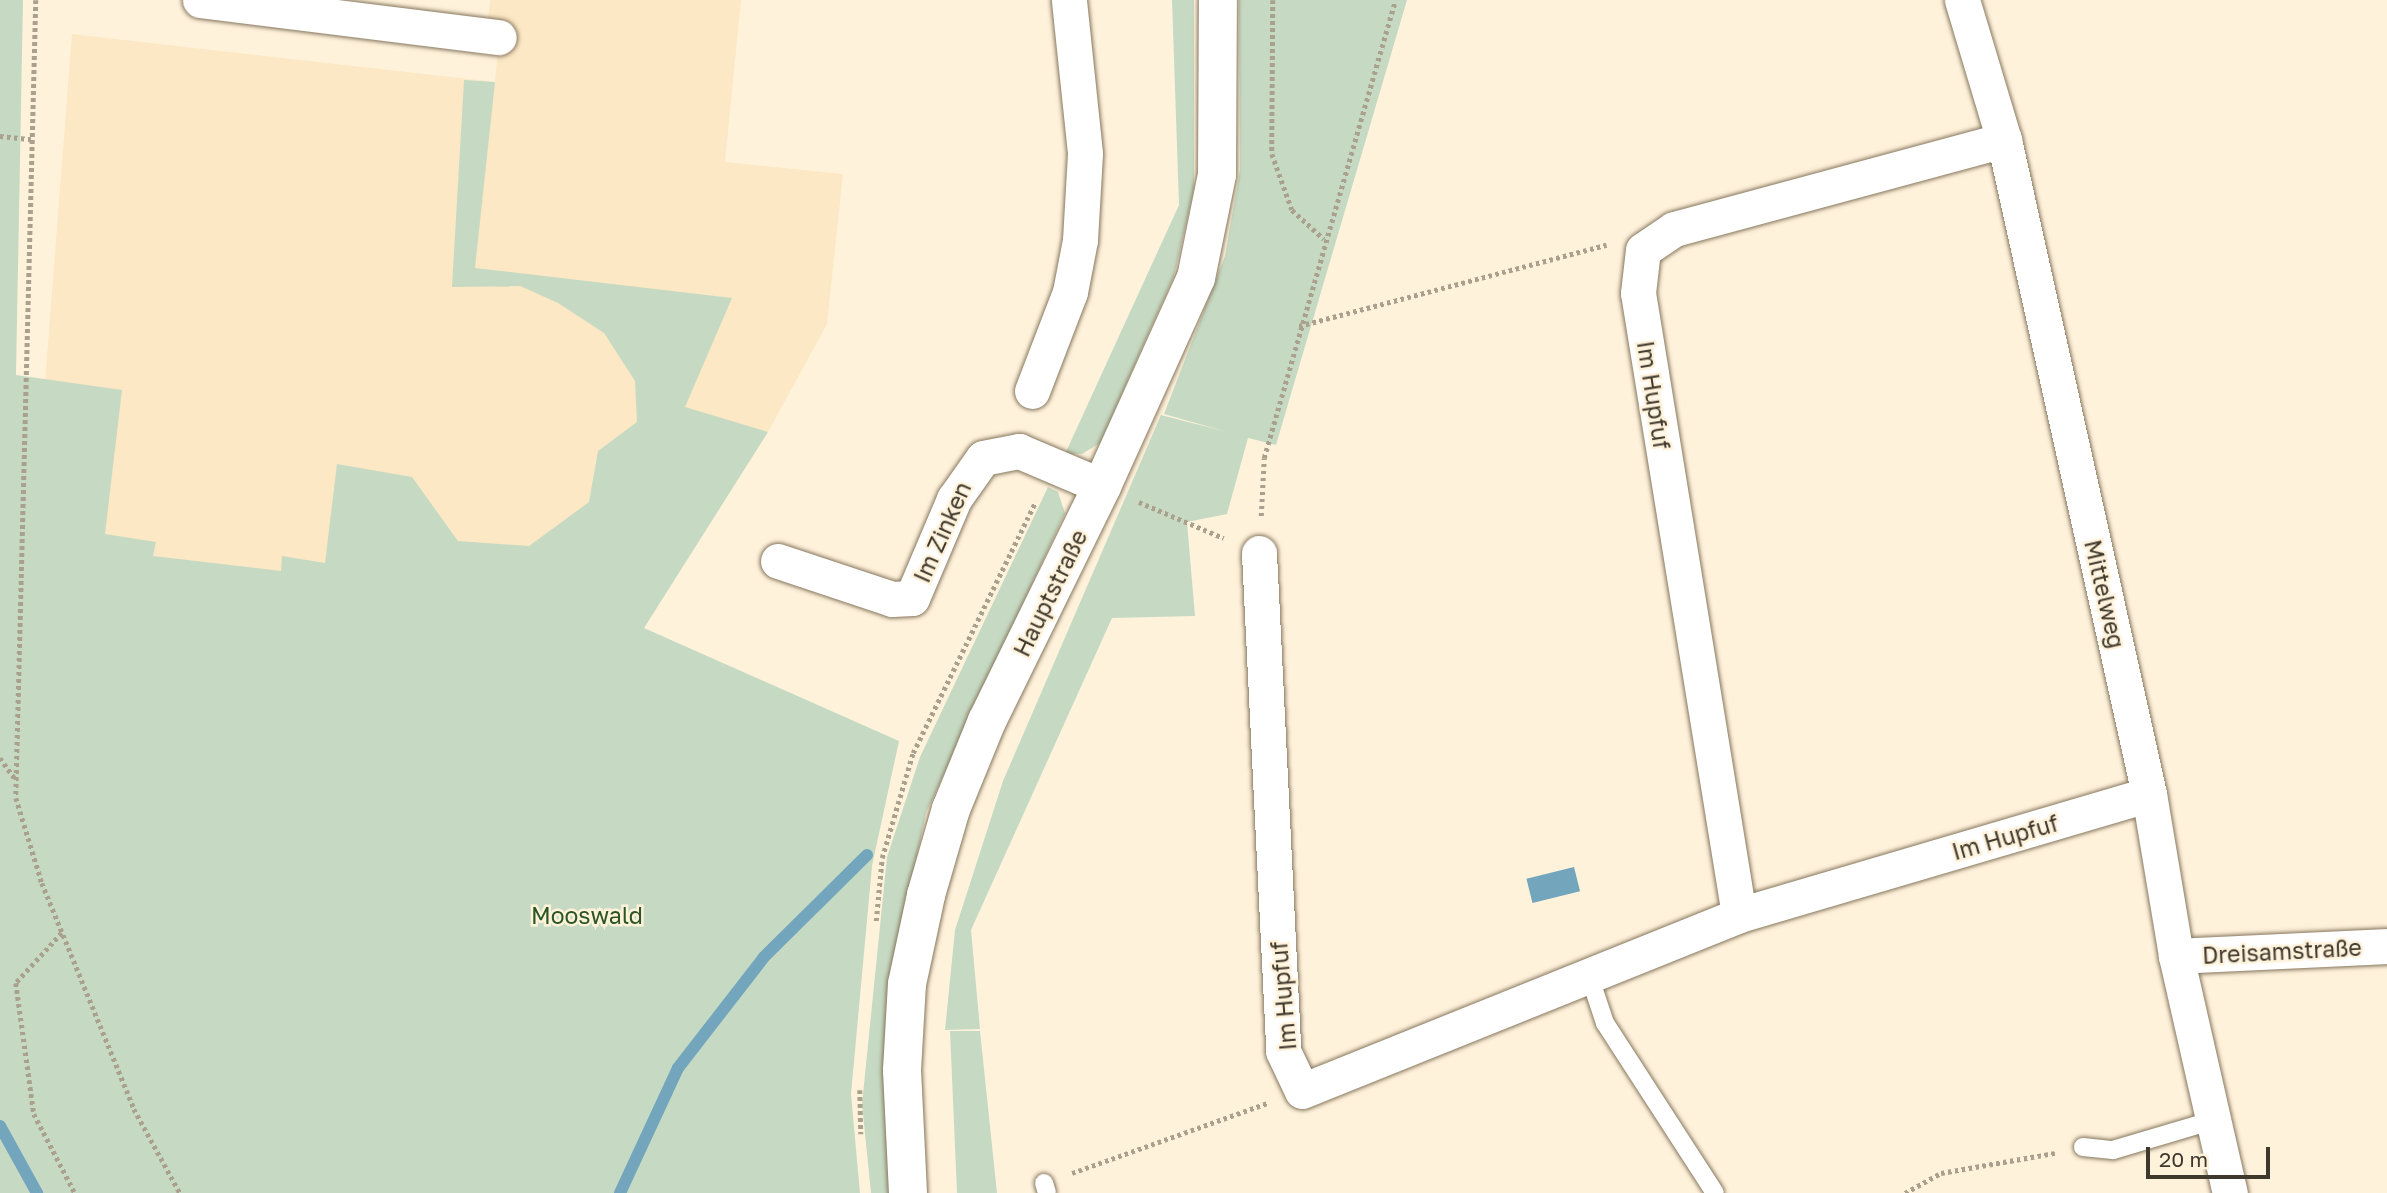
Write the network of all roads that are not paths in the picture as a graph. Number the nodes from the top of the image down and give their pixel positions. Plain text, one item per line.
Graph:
1 (200, 0) edge
2 (1069, 0) edge
3 (1217, 0) edge
4 (1962, 0) edge
5 (296, 6) edge
6 (499, 37) dead end
7 (2004, 140) junction
8 (1032, 391) dead end
9 (1102, 486) junction
10 (1259, 554) road end
11 (778, 561) dead end
12 (2149, 794) junction
13 (1739, 915) junction
14 (2387, 946) edge
15 (2176, 956) junction
16 (1589, 975) junction
17 (2214, 1120) junction
18 (2083, 1147) road end
19 (908, 1193) edge
20 (1714, 1193) edge
21 (2230, 1193) edge

1 - 5 street
2 - 8 street
3 - 9 street, Hauptstraße
4 - 7 street, Mittelweg
5 - 6 street
7 - 12 street, Mittelweg
7 - 13 street, Im Hupfuf
9 - 11 street, Im Zinken
9 - 19 street, Hauptstraße
10 - 16 street, Im Hupfuf
12 - 13 street, Im Hupfuf
12 - 15 street, Mittelweg
13 - 16 street, Im Hupfuf
14 - 15 street, Dreisamstraße
15 - 17 street, Mittelweg
16 - 20 lane
17 - 18 lane
17 - 21 street, Mittelweg

